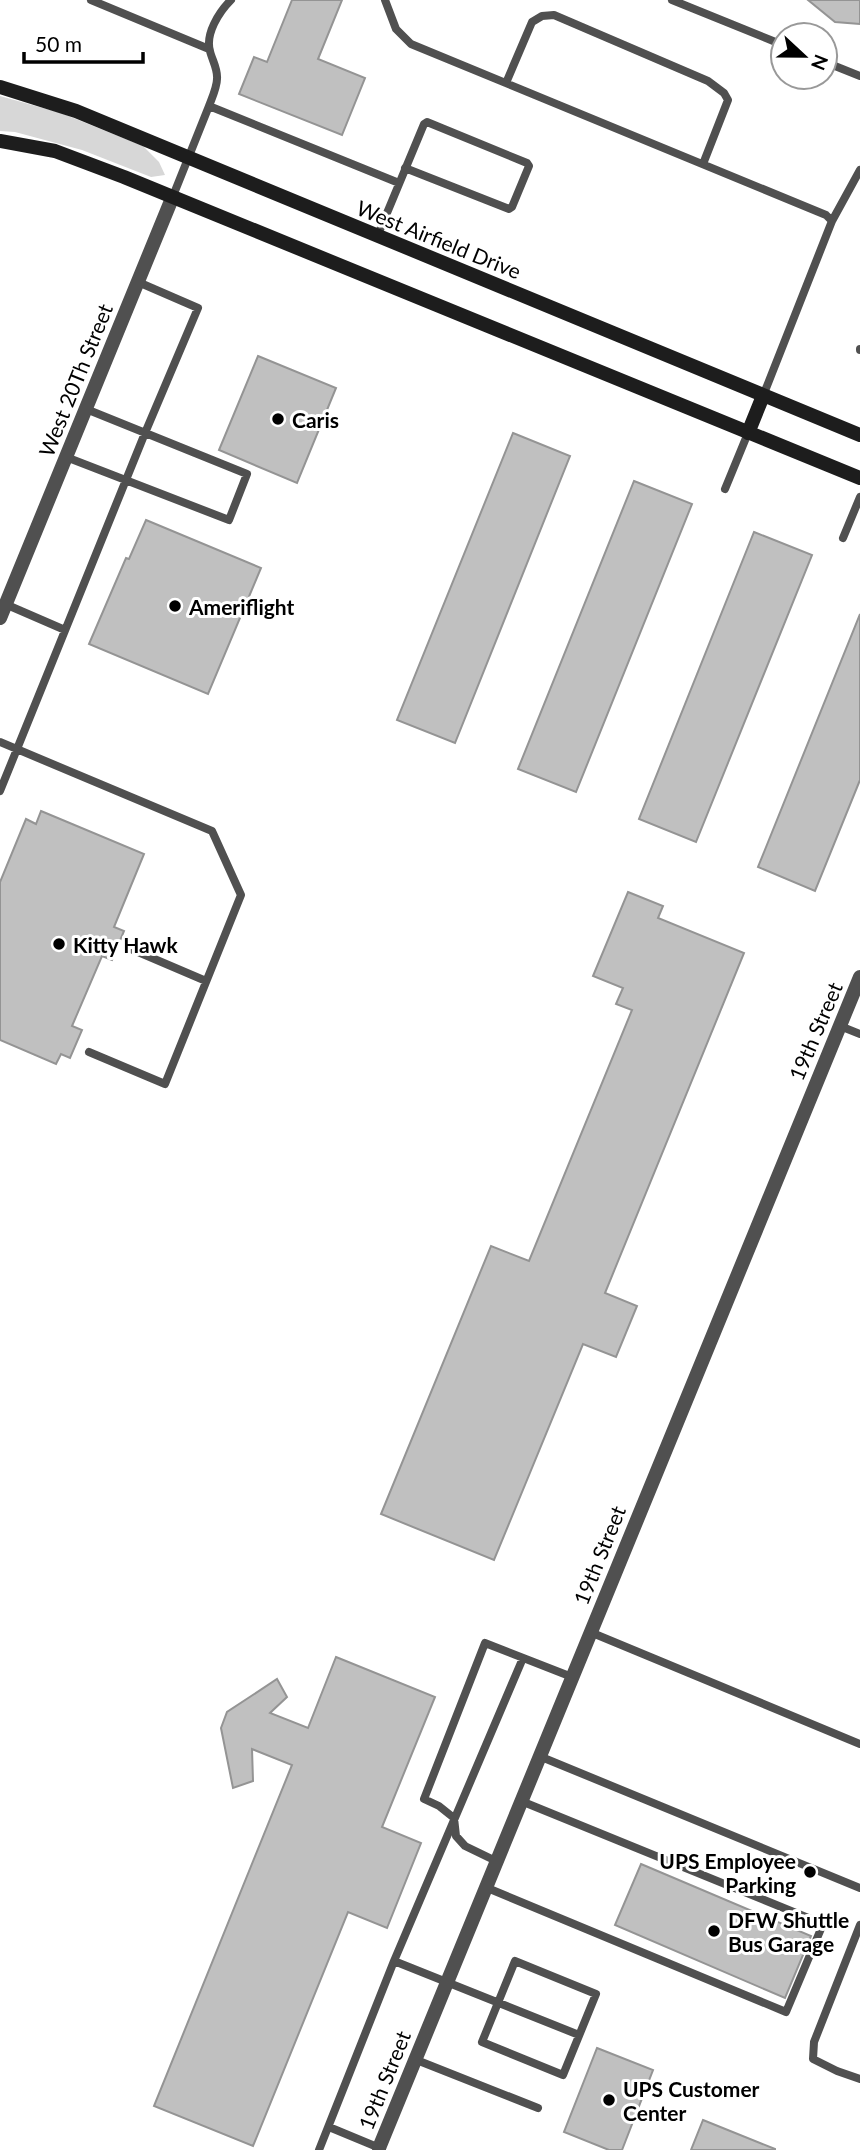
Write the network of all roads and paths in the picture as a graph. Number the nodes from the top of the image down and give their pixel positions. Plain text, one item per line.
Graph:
1 (91, 0) edge
2 (231, 0) edge
3 (385, 0) edge
4 (672, 0) edge
5 (769, 39) edge
6 (209, 49) junction
7 (839, 68) edge
8 (860, 76) edge
9 (506, 83) junction
10 (0, 87) edge
11 (209, 106) junction
12 (0, 141) edge
13 (187, 158) junction
14 (703, 164) junction
15 (405, 168) junction
16 (860, 170) edge
17 (399, 183) junction
18 (173, 197) junction
19 (832, 221) junction
20 (377, 237) junction
21 (138, 282) junction
22 (763, 396) junction
23 (86, 409) junction
24 (145, 433) junction
25 (748, 433) junction
26 (860, 435) edge
27 (66, 457) junction
28 (860, 478) edge
29 (126, 480) junction
30 (725, 489) dead end
31 (860, 498) edge
32 (844, 538) dead end
33 (3, 611) edge
34 (65, 630) junction
35 (0, 742) edge
36 (17, 748) junction
37 (0, 791) edge
38 (131, 949) dead end
39 (860, 977) edge
40 (206, 981) junction
41 (840, 1026) junction
42 (860, 1034) edge
43 (89, 1052) dead end
44 (590, 1632) junction
45 (523, 1658) junction
46 (572, 1677) junction
47 (860, 1744) edge
48 (539, 1756) junction
49 (521, 1801) junction
50 (454, 1818) junction
51 (496, 1861) junction
52 (485, 1887) junction
53 (860, 1888) edge
54 (860, 1925) edge
55 (394, 1961) junction
56 (446, 1982) junction
57 (498, 2003) junction
58 (579, 2035) junction
59 (414, 2060) junction
60 (860, 2079) edge
61 (538, 2108) dead end
62 (329, 2127) junction
63 (381, 2149) edge
64 (319, 2150) edge

1 - 6 lane
2 - 6 lane
3 - 9 lane
4 - 5 lane
6 - 11 lane, West 20Th Street
7 - 8 lane
9 - 14 lane
9 - 14 lane
10 - 13 street, West Airfield Drive
11 - 13 lane, West 20Th Street
11 - 17 lane
12 - 18 street
13 - 18 lane, West 20Th Street
13 - 20 street, West Airfield Drive
14 - 19 lane
15 - 15 lane
15 - 17 lane
16 - 19 lane
17 - 20 lane
18 - 21 street, West 20Th Street
18 - 25 street
19 - 22 lane
20 - 22 street, West Airfield Drive
21 - 23 street, West 20Th Street
21 - 24 lane
22 - 25 street
22 - 26 street, West Airfield Drive
23 - 24 lane
23 - 27 street, West 20Th Street
24 - 29 lane
24 - 29 lane
25 - 28 street
25 - 30 lane
27 - 29 lane
27 - 33 street, West 20Th Street
29 - 34 lane
31 - 32 lane
33 - 34 lane
34 - 36 lane
35 - 36 lane
36 - 37 lane
36 - 40 lane
38 - 40 lane
39 - 41 street, 19th Street
40 - 43 lane
41 - 42 lane
41 - 44 street, 19th Street
44 - 46 street, 19th Street
44 - 47 lane
45 - 46 lane
45 - 50 lane
45 - 50 lane
46 - 48 street, 19th Street
48 - 49 street, 19th Street
48 - 53 lane
49 - 51 street, 19th Street
49 - 52 lane
50 - 51 lane
50 - 55 lane
51 - 52 street, 19th Street
52 - 56 street, 19th Street
54 - 60 lane
55 - 56 lane
55 - 62 lane
56 - 57 lane
56 - 59 street, 19th Street
57 - 58 lane
57 - 58 lane
57 - 58 lane
59 - 61 lane
59 - 63 street, 19th Street
62 - 63 lane
62 - 64 lane

